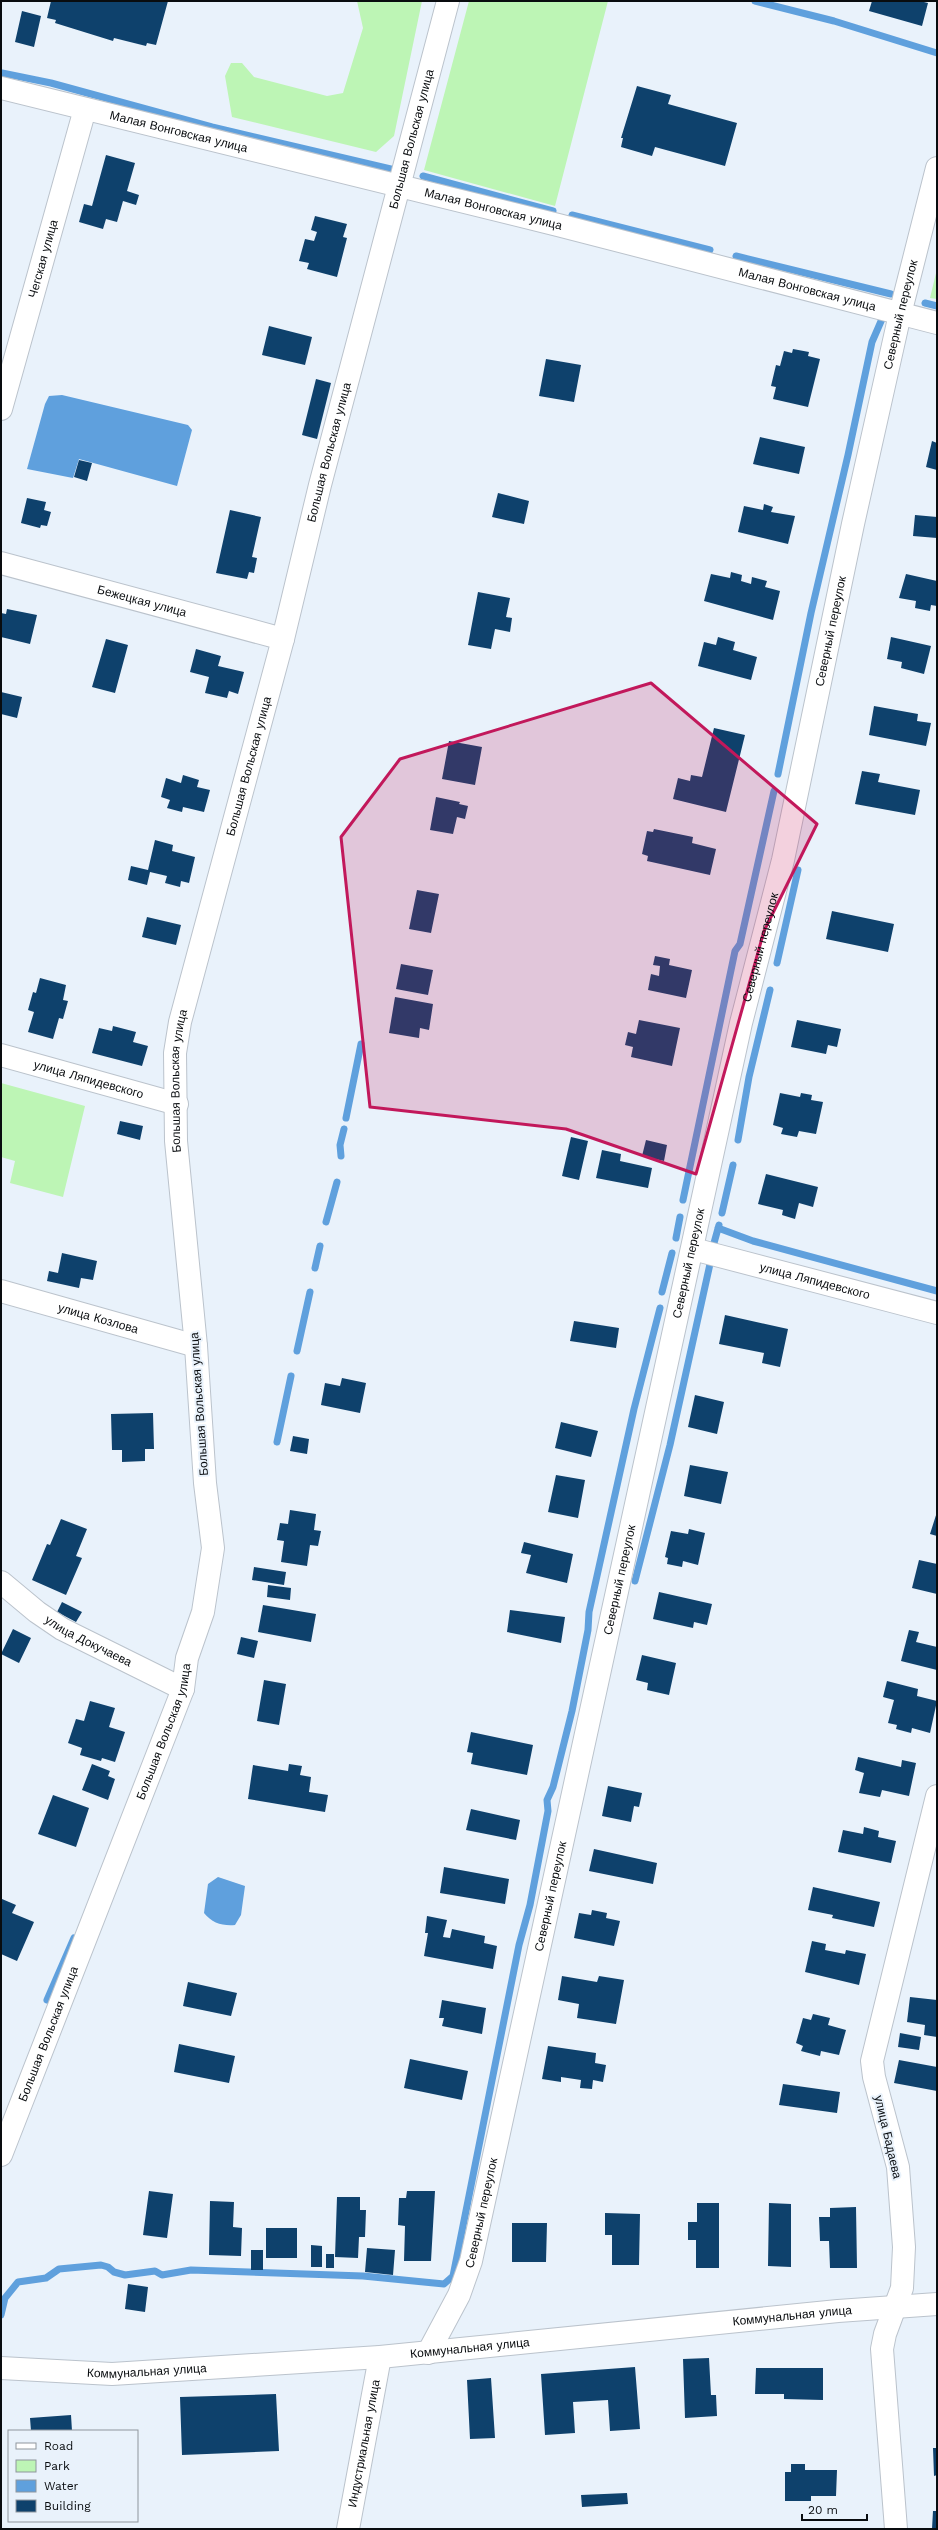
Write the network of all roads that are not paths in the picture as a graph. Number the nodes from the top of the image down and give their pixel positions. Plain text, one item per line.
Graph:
1 (448, 1) edge
2 (1, 88) edge
3 (85, 109) junction
4 (937, 168) edge
5 (400, 186) junction
6 (900, 314) junction
7 (937, 323) edge
8 (1, 409) edge
9 (1, 563) edge
10 (283, 639) junction
11 (1, 1055) edge
12 (177, 1104) junction
13 (692, 1249) junction
14 (1, 1291) edge
15 (937, 1314) edge
16 (196, 1346) junction
17 (1, 1582) edge
18 (183, 1689) junction
19 (937, 1796) edge
20 (1, 2155) edge
21 (937, 2304) edge
22 (896, 2307) junction
23 (428, 2353) junction
24 (380, 2357) junction
25 (1, 2368) edge
26 (348, 2529) edge
27 (896, 2529) edge

1 - 5 street, Большая Вольская улица
2 - 3 street, Малая Вонговская улица
3 - 5 street, Малая Вонговская улица
3 - 8 street, Чегская улица
4 - 6 street, Северный переулок
5 - 6 street, Малая Вонговская улица
5 - 10 street, Большая Вольская улица
6 - 7 street, Малая Вонговская улица
6 - 13 street, Северный переулок
9 - 10 street, Бежецкая улица
10 - 12 street, Большая Вольская улица
11 - 12 street, улица Ляпидевского
12 - 16 street, Большая Вольская улица
13 - 15 street, улица Ляпидевского
13 - 23 street, Северный переулок
14 - 16 street, улица Козлова
16 - 18 street, Большая Вольская улица
17 - 18 street, улица Докучаева
18 - 20 street, Большая Вольская улица
19 - 22 street, улица Бадаева
21 - 22 street, Коммунальная улица
22 - 23 street, Коммунальная улица
22 - 27 street, улица Бадаева
23 - 24 street, Коммунальная улица
24 - 25 street, Коммунальная улица
24 - 26 street, Индустриальная улица

